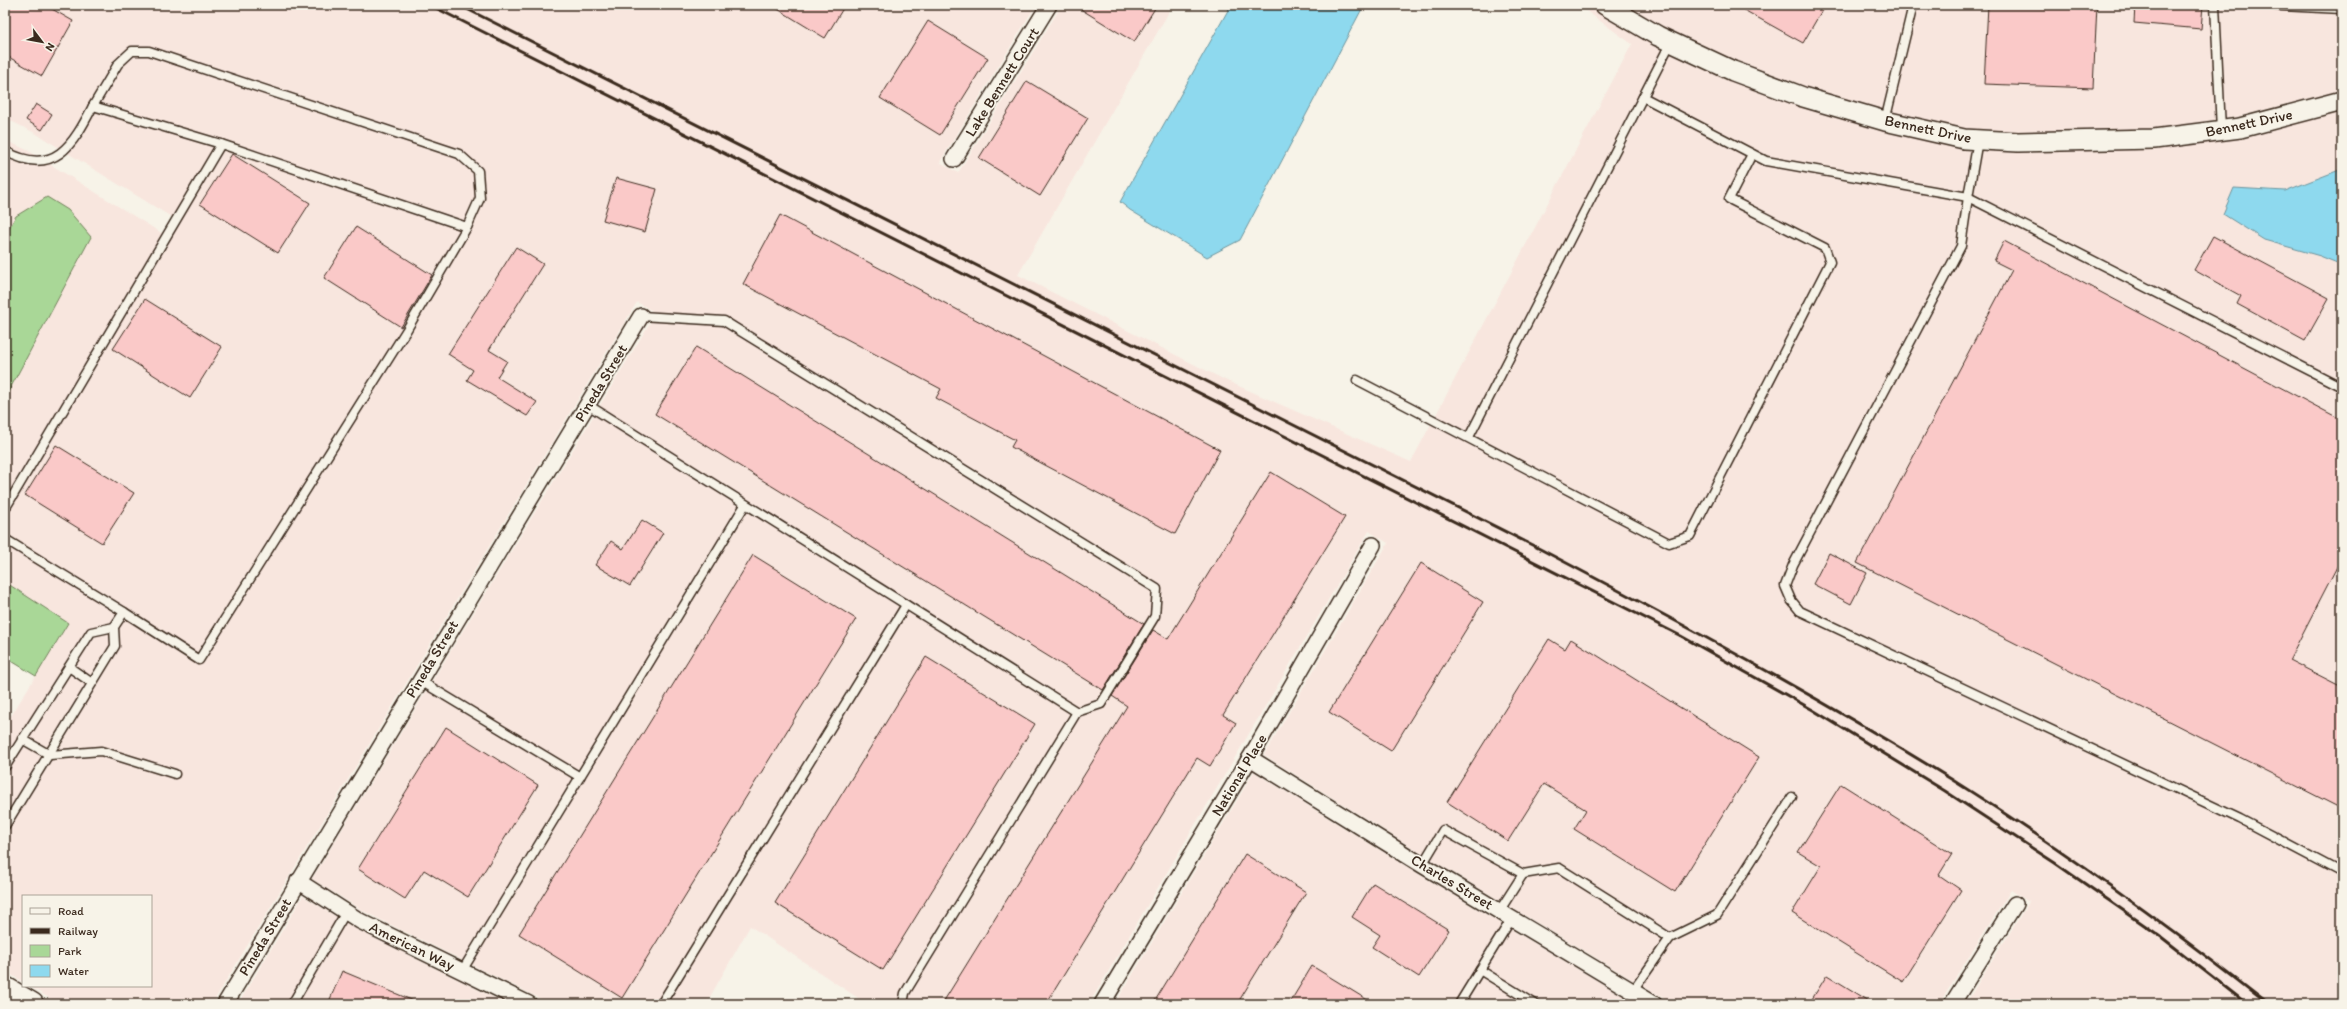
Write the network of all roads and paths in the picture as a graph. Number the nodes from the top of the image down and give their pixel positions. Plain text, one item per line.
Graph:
1 (1049, 5) edge
2 (1605, 5) edge
3 (1913, 5) edge
4 (2215, 5) edge
5 (2262, 5) edge
6 (2342, 9) edge
7 (1625, 10) edge
8 (1671, 42) junction
9 (1642, 97) junction
10 (2342, 101) edge
11 (93, 106) junction
12 (1885, 121) junction
13 (2221, 130) junction
14 (1978, 140) junction
15 (221, 144) junction
16 (5, 151) edge
17 (1752, 154) junction
18 (954, 159) dead end
19 (1968, 197) junction
20 (467, 227) junction
21 (641, 316) joint
22 (1358, 380) dead end
23 (2342, 387) edge
24 (588, 405) junction
25 (1469, 437) junction
26 (744, 504) junction
27 (5, 509) edge
28 (5, 539) edge
29 (1374, 545) dead end
30 (906, 605) junction
31 (124, 612) junction
32 (114, 628) junction
33 (69, 667) junction
34 (420, 680) junction
35 (92, 683) junction
36 (1077, 712) junction
37 (22, 739) junction
38 (50, 755) junction
39 (1250, 758) junction
40 (5, 767) edge
41 (175, 774) dead end
42 (580, 777) junction
43 (1792, 797) dead end
44 (5, 826) edge
45 (1422, 865) junction
46 (2342, 873) edge
47 (1523, 874) junction
48 (298, 881) junction
49 (2015, 904) dead end
50 (346, 912) junction
51 (1506, 914) junction
52 (1670, 938) junction
53 (1480, 970) junction
54 (462, 971) junction
55 (5, 988) edge
56 (1633, 991) junction
57 (32, 1004) edge
58 (225, 1004) edge
59 (292, 1004) edge
60 (529, 1004) edge
61 (661, 1004) edge
62 (904, 1004) edge
63 (1102, 1004) edge
64 (1459, 1004) edge
65 (1535, 1004) edge
66 (1654, 1004) edge
67 (1952, 1004) edge

1 - 18 street, Lake Bennett Court
2 - 7 street, Bennett Drive
3 - 12 lane
4 - 13 lane
5 - 6 lane
7 - 8 street, Bennett Drive
8 - 9 lane
8 - 12 street, Bennett Drive
9 - 17 lane
9 - 25 lane
10 - 13 street, Bennett Drive
11 - 15 lane
11 - 16 lane
11 - 20 lane
12 - 14 street, Bennett Drive
13 - 14 street, Bennett Drive
14 - 19 lane
15 - 20 lane
15 - 27 lane
17 - 19 lane
17 - 25 lane
19 - 23 lane
19 - 46 lane
20 - 31 lane
21 - 24 street, Pineda Street
21 - 36 lane
22 - 25 lane
24 - 26 lane
24 - 34 street, Pineda Street
26 - 30 lane
26 - 42 lane
28 - 31 lane
29 - 39 street, National Place
30 - 36 lane
30 - 61 lane
31 - 32 lane
32 - 33 lane
32 - 35 lane
33 - 35 lane
33 - 37 lane
34 - 42 lane
34 - 48 street, Pineda Street
35 - 38 lane
36 - 62 lane
37 - 38 lane
37 - 40 lane
38 - 41 lane
38 - 44 lane
39 - 45 street, Charles Street
39 - 63 street, National Place
42 - 54 lane
43 - 52 lane
45 - 47 lane
45 - 51 street, Charles Street
47 - 51 lane
47 - 52 lane
48 - 50 street, American Way
48 - 58 street, Pineda Street
49 - 67 street
50 - 54 street, American Way
50 - 59 lane
51 - 53 lane
51 - 56 street, Charles Street
52 - 56 lane
53 - 64 lane
53 - 65 lane
54 - 60 street, American Way
55 - 57 main road
56 - 66 street, Charles Street

